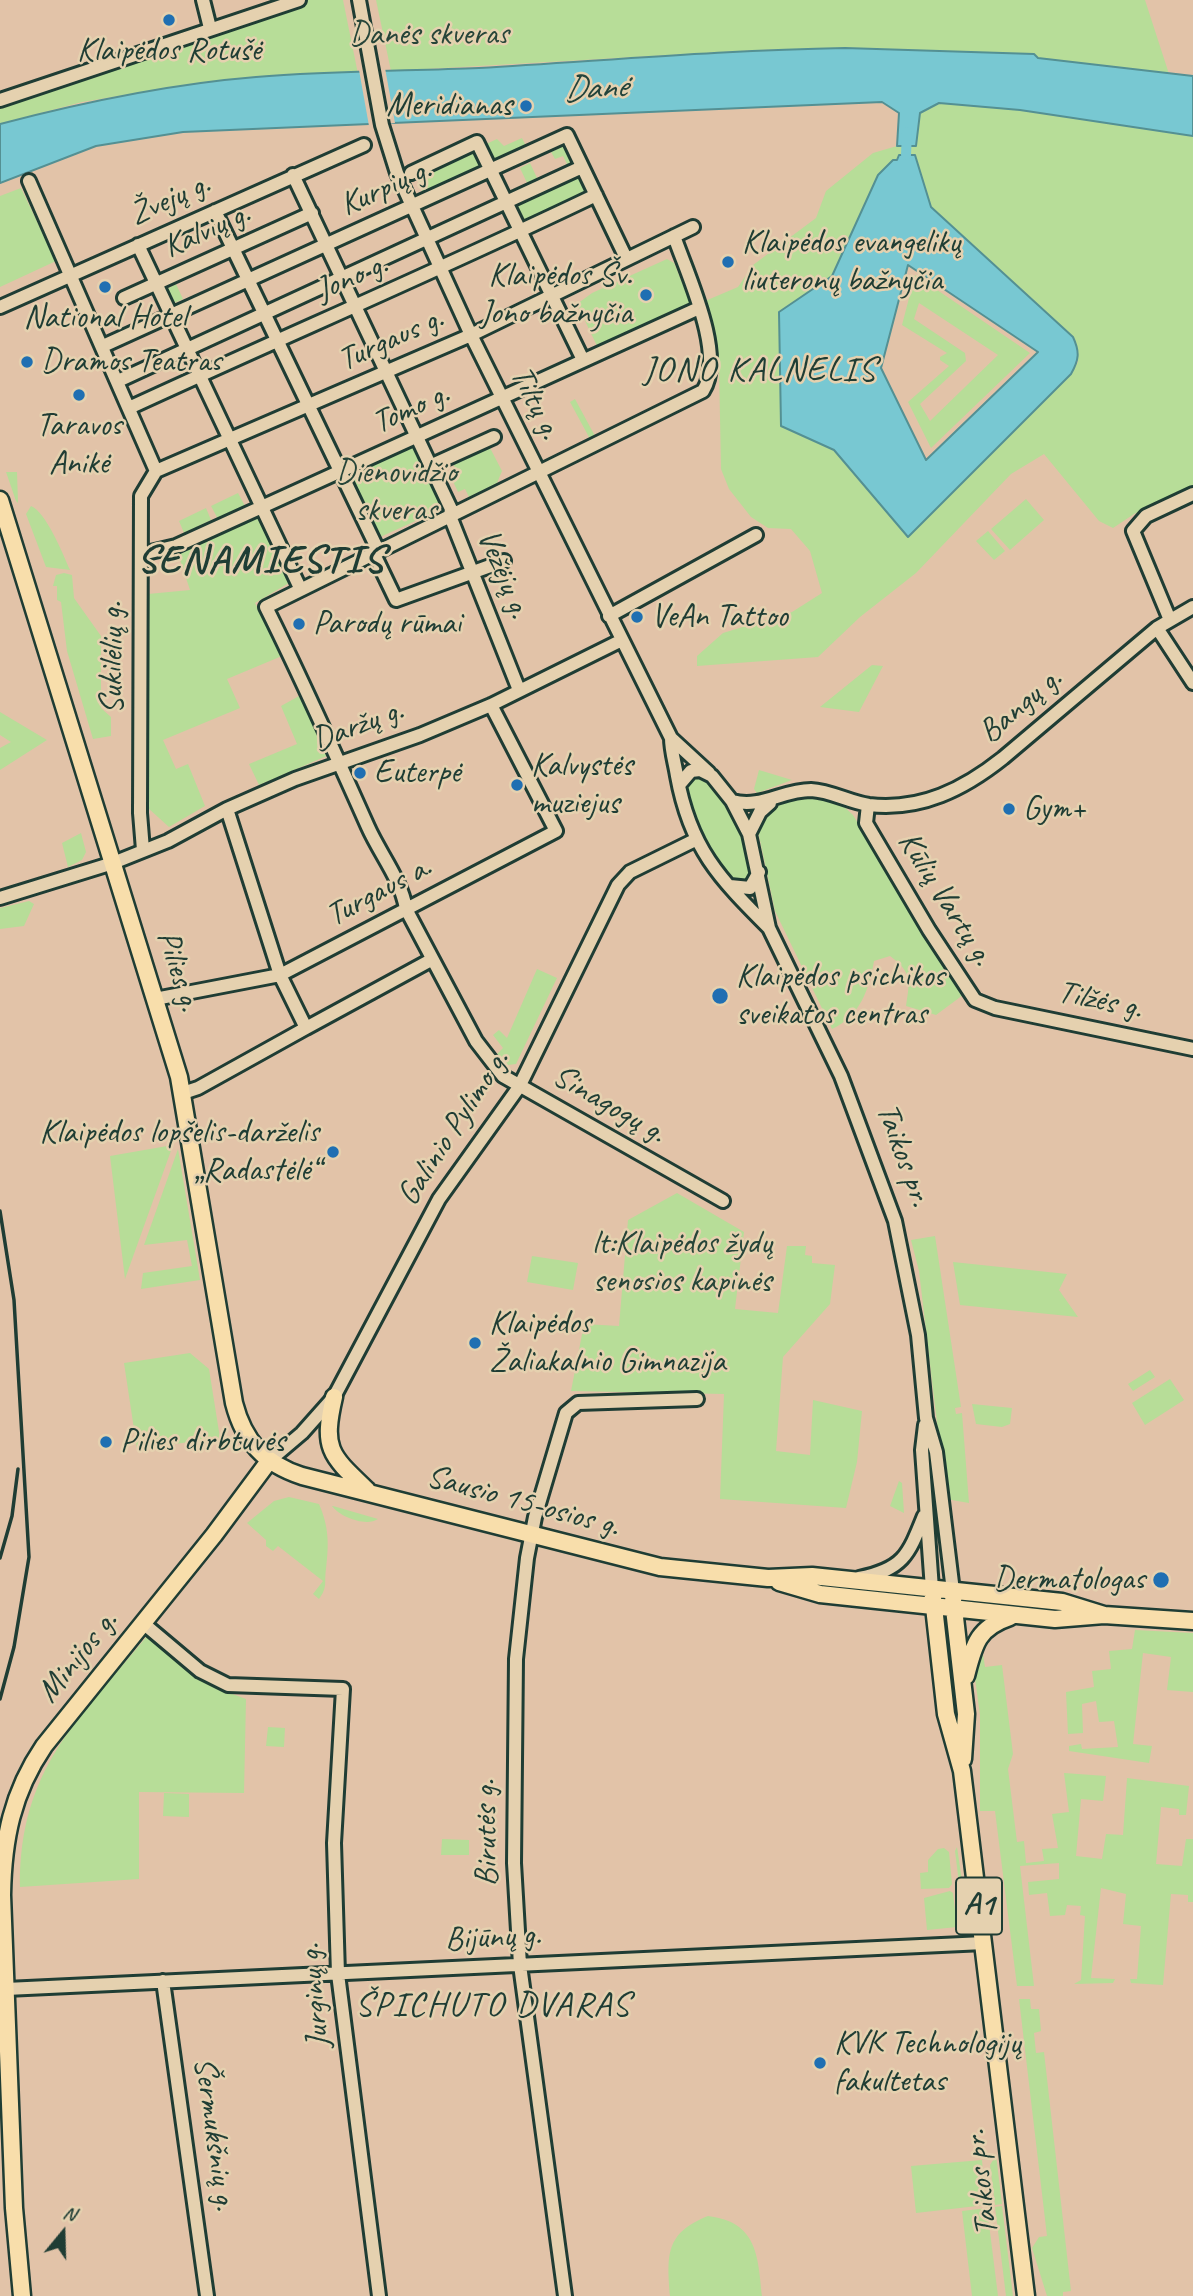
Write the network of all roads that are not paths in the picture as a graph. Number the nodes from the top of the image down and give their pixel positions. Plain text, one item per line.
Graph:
1 (203, 0) edge
2 (299, 0) edge
3 (359, 0) edge
4 (210, 28) junction
5 (0, 100) edge
6 (363, 145) dead end
7 (582, 167) junction
8 (490, 171) junction
9 (411, 173) dead end
10 (293, 175) junction
11 (29, 181) dead end
12 (596, 195) junction
13 (505, 201) junction
14 (412, 207) junction
15 (215, 211) junction
16 (312, 213) junction
17 (693, 227) dead end
18 (519, 232) junction
19 (674, 236) junction
20 (426, 239) junction
21 (138, 246) junction
22 (328, 246) junction
23 (235, 249) junction
24 (626, 258) junction
25 (441, 270) junction
26 (72, 275) junction
27 (343, 276) junction
28 (250, 281) junction
29 (157, 284) junction
30 (551, 296) junction
31 (124, 298) dead end
32 (0, 307) edge
33 (357, 307) junction
34 (699, 308) junction
35 (263, 312) junction
36 (171, 314) junction
37 (471, 335) junction
38 (277, 340) junction
39 (103, 346) junction
40 (186, 347) junction
41 (583, 360) junction
42 (387, 372) junction
43 (200, 376) junction
44 (118, 381) junction
45 (502, 399) junction
46 (309, 406) junction
47 (129, 408) junction
48 (494, 437) dead end
49 (417, 438) junction
50 (230, 441) junction
51 (430, 466) junction
52 (340, 471) junction
53 (538, 472) junction
54 (147, 476) junction
55 (1193, 494) edge
56 (0, 500) edge
57 (263, 506) junction
58 (450, 516) junction
59 (756, 535) dead end
60 (376, 551) junction
61 (142, 554) junction
62 (504, 561) dead end
63 (473, 572) junction
64 (300, 588) junction
65 (1193, 607) edge
66 (610, 616) junction
67 (1170, 620) junction
68 (1157, 628) junction
69 (622, 640) junction
70 (1193, 683) edge
71 (519, 690) junction
72 (491, 705) junction
73 (671, 738) junction
74 (341, 761) junction
75 (712, 776) junction
76 (679, 785) junction
77 (775, 799) junction
78 (732, 801) junction
79 (867, 805) junction
80 (227, 809) junction
81 (749, 834) junction
82 (695, 839) junction
83 (143, 850) junction
84 (113, 863) junction
85 (759, 872) junction
86 (730, 886) junction
87 (0, 898) edge
88 (406, 909) junction
89 (769, 928) junction
90 (431, 960) junction
91 (280, 975) junction
92 (155, 999) junction
93 (995, 1009) joint
94 (306, 1028) junction
95 (1193, 1049) edge
96 (519, 1087) junction
97 (183, 1093) junction
98 (723, 1201) dead end
99 (334, 1397) junction
100 (697, 1399) dead end
101 (926, 1418) junction
102 (268, 1461) junction
103 (369, 1492) junction
104 (926, 1513) junction
105 (531, 1534) junction
106 (768, 1578) junction
107 (850, 1580) junction
108 (932, 1589) junction
109 (953, 1591) junction
110 (934, 1607) junction
111 (954, 1609) junction
112 (1019, 1615) junction
113 (1104, 1615) junction
114 (1193, 1621) edge
115 (143, 1623) junction
116 (963, 1688) junction
117 (962, 1771) junction
118 (984, 1943) junction
119 (520, 1965) junction
120 (338, 1974) junction
121 (163, 1980) junction
122 (6, 1989) junction
123 (22, 2296) edge
124 (207, 2296) edge
125 (379, 2296) edge
126 (565, 2296) edge
127 (1026, 2296) edge

1 - 4 street
2 - 4 street
3 - 14 street, Tiltų g. / A1
4 - 5 street
6 - 10 street, Žvejų g.
7 - 8 street, Kurpių g.
7 - 12 street, Kurpių g.
7 - 13 street
8 - 9 street
8 - 13 street
8 - 14 street, Kurpių g.
10 - 15 street, Žvejų g.
10 - 16 street, Vežėjų g.
11 - 26 street
12 - 18 street, Jono g.
12 - 24 street, Kurpių g.
13 - 18 street
13 - 20 street
14 - 20 street, Tiltų g. / A1
14 - 22 street, Kurpių g.
15 - 21 street, Žvejų g.
15 - 23 street
16 - 22 street, Vežėjų g.
16 - 23 street, Kalvių g.
17 - 19 street, Turgaus g.
18 - 25 street, Jono g.
18 - 30 street
19 - 24 street, Turgaus g.
19 - 34 street
20 - 25 street, Tiltų g. / A1
20 - 27 street
21 - 26 street, Žvejų g.
21 - 29 street
22 - 27 street, Vežėjų g.
22 - 28 street, Kurpių g.
23 - 28 street
23 - 29 street, Kalvių g.
24 - 30 street, Turgaus g.
25 - 33 street, Jono g.
25 - 37 street, Tiltų g. / A1
26 - 32 street, Žvejų g.
26 - 39 street
27 - 33 street, Vežėjų g.
27 - 35 street
28 - 35 street
28 - 36 street, Kurpių g.
29 - 31 street, Kalvių g.
29 - 36 street
30 - 37 street, Turgaus g.
30 - 41 street
33 - 38 street, Jono g.
33 - 42 street, Vežėjų g.
34 - 41 street, Tomo g.
34 - 53 street
35 - 38 street
35 - 40 street
36 - 39 street, Kurpių g.
36 - 40 street
37 - 42 street, Turgaus g.
37 - 45 street, Tiltų g. / A1
38 - 43 street, Jono g.
38 - 46 street
39 - 44 street
40 - 43 street
40 - 44 street
41 - 45 street, Tomo g.
42 - 46 street, Turgaus g.
42 - 49 street, Vežėjų g.
43 - 47 street, Jono g.
43 - 50 street
44 - 47 street
45 - 49 street, Tomo g.
45 - 53 street, Tiltų g. / A1
46 - 50 street, Turgaus g.
46 - 52 street
47 - 54 street
48 - 51 street
49 - 51 street, Vežėjų g.
49 - 52 street, Tomo g.
50 - 54 street, Turgaus g.
50 - 57 street
51 - 58 street, Vežėjų g.
52 - 57 street, Tomo g.
52 - 60 street
53 - 58 street
53 - 66 street, Tiltų g. / A1
54 - 61 street, Sukilėlių g.
55 - 67 street
56 - 84 main road, Pilies g.
57 - 61 street, Tomo g.
57 - 64 street
58 - 60 street
58 - 63 street, Vežėjų g.
59 - 66 street
60 - 63 street
60 - 64 street
61 - 83 street, Sukilėlių g.
62 - 63 street
63 - 71 street, Vežėjų g.
64 - 74 street
65 - 67 street, Bangų g.
66 - 69 street, Tiltų g. / A1
67 - 68 street, Bangų g.
68 - 70 street
68 - 79 street, Bangų g.
69 - 71 street, Daržų g.
69 - 73 street, Tiltų g. / A1
71 - 72 street, Daržų g.
72 - 74 street, Daržų g.
72 - 88 street, Turgaus a.
73 - 75 street, Tiltų g. / A1
73 - 76 street, Tiltų g. / A1
74 - 80 street, Daržų g.
74 - 88 street, Sinagogų g.
75 - 76 street
75 - 78 street, A1
76 - 82 street, A1
77 - 78 street
77 - 79 street
77 - 81 street
78 - 81 street, A1
79 - 93 street, Kūlių Vartų g.
80 - 83 street, Daržų g.
80 - 91 street
81 - 85 street, A1
82 - 86 street, A1
82 - 96 street, Galinio Pylimo g.
83 - 84 street, Daržų g.
84 - 87 street, Daržų g.
84 - 92 main road, Pilies g.
85 - 86 street
85 - 89 street, Taikos pr. / A1
86 - 89 street, Taikos pr. / A1
88 - 90 street, Sinagogų g.
88 - 91 street, Turgaus a.
89 - 101 street, Taikos pr. / A1
90 - 94 street
90 - 96 street, Sinagogų g.
91 - 92 street, Turgaus a.
91 - 94 street
92 - 97 main road, Pilies g.
93 - 95 street, Tilžės g.
94 - 97 street
96 - 98 street, Sinagogų g.
96 - 99 street, Galinio Pylimo g.
97 - 102 main road, Pilies g.
99 - 102 street, Galinio Pylimo g.
99 - 103 main road
100 - 105 street, Birutės g.
101 - 104 street, Taikos pr. / A1
101 - 109 street, Taikos pr. / A1
102 - 103 main road, Sausio 15-osios g.
102 - 115 main road, Minijos g.
103 - 105 main road, Sausio 15-osios g.
104 - 107 street
104 - 108 street, Taikos pr. / A1
105 - 106 main road, Sausio 15-osios g.
105 - 119 street, Birutės g.
106 - 107 main road, Sausio 15-osios g.
106 - 110 main road, Sausio 15-osios g.
107 - 108 main road, Sausio 15-osios g.
108 - 109 main road, Sausio 15-osios g.
108 - 110 main road, Taikos pr. / A1
109 - 111 main road, Taikos pr. / A1
109 - 113 main road, Sausio 15-osios g.
110 - 111 main road, Sausio 15-osios g.
110 - 117 main road, Taikos pr. / A1
111 - 112 main road, Sausio 15-osios g.
111 - 116 main road, Taikos pr. / A1
112 - 113 main road, Sausio 15-osios g.
112 - 116 main road
113 - 114 main road, Sausio 15-osios g.
115 - 120 street, Jurginų g.
115 - 122 main road, Minijos g.
116 - 117 main road, Taikos pr. / A1
117 - 118 main road, Taikos pr. / A1
118 - 119 street, Bijūnų g.
118 - 127 main road, Taikos pr. / A1
119 - 120 street, Bijūnų g.
119 - 126 street, Birutės g.
120 - 121 street, Bijūnų g.
120 - 125 street, Jurginų g.
121 - 122 street, Bijūnų g.
121 - 124 street, Šermukšnių g.
122 - 123 main road, Minijos g.

